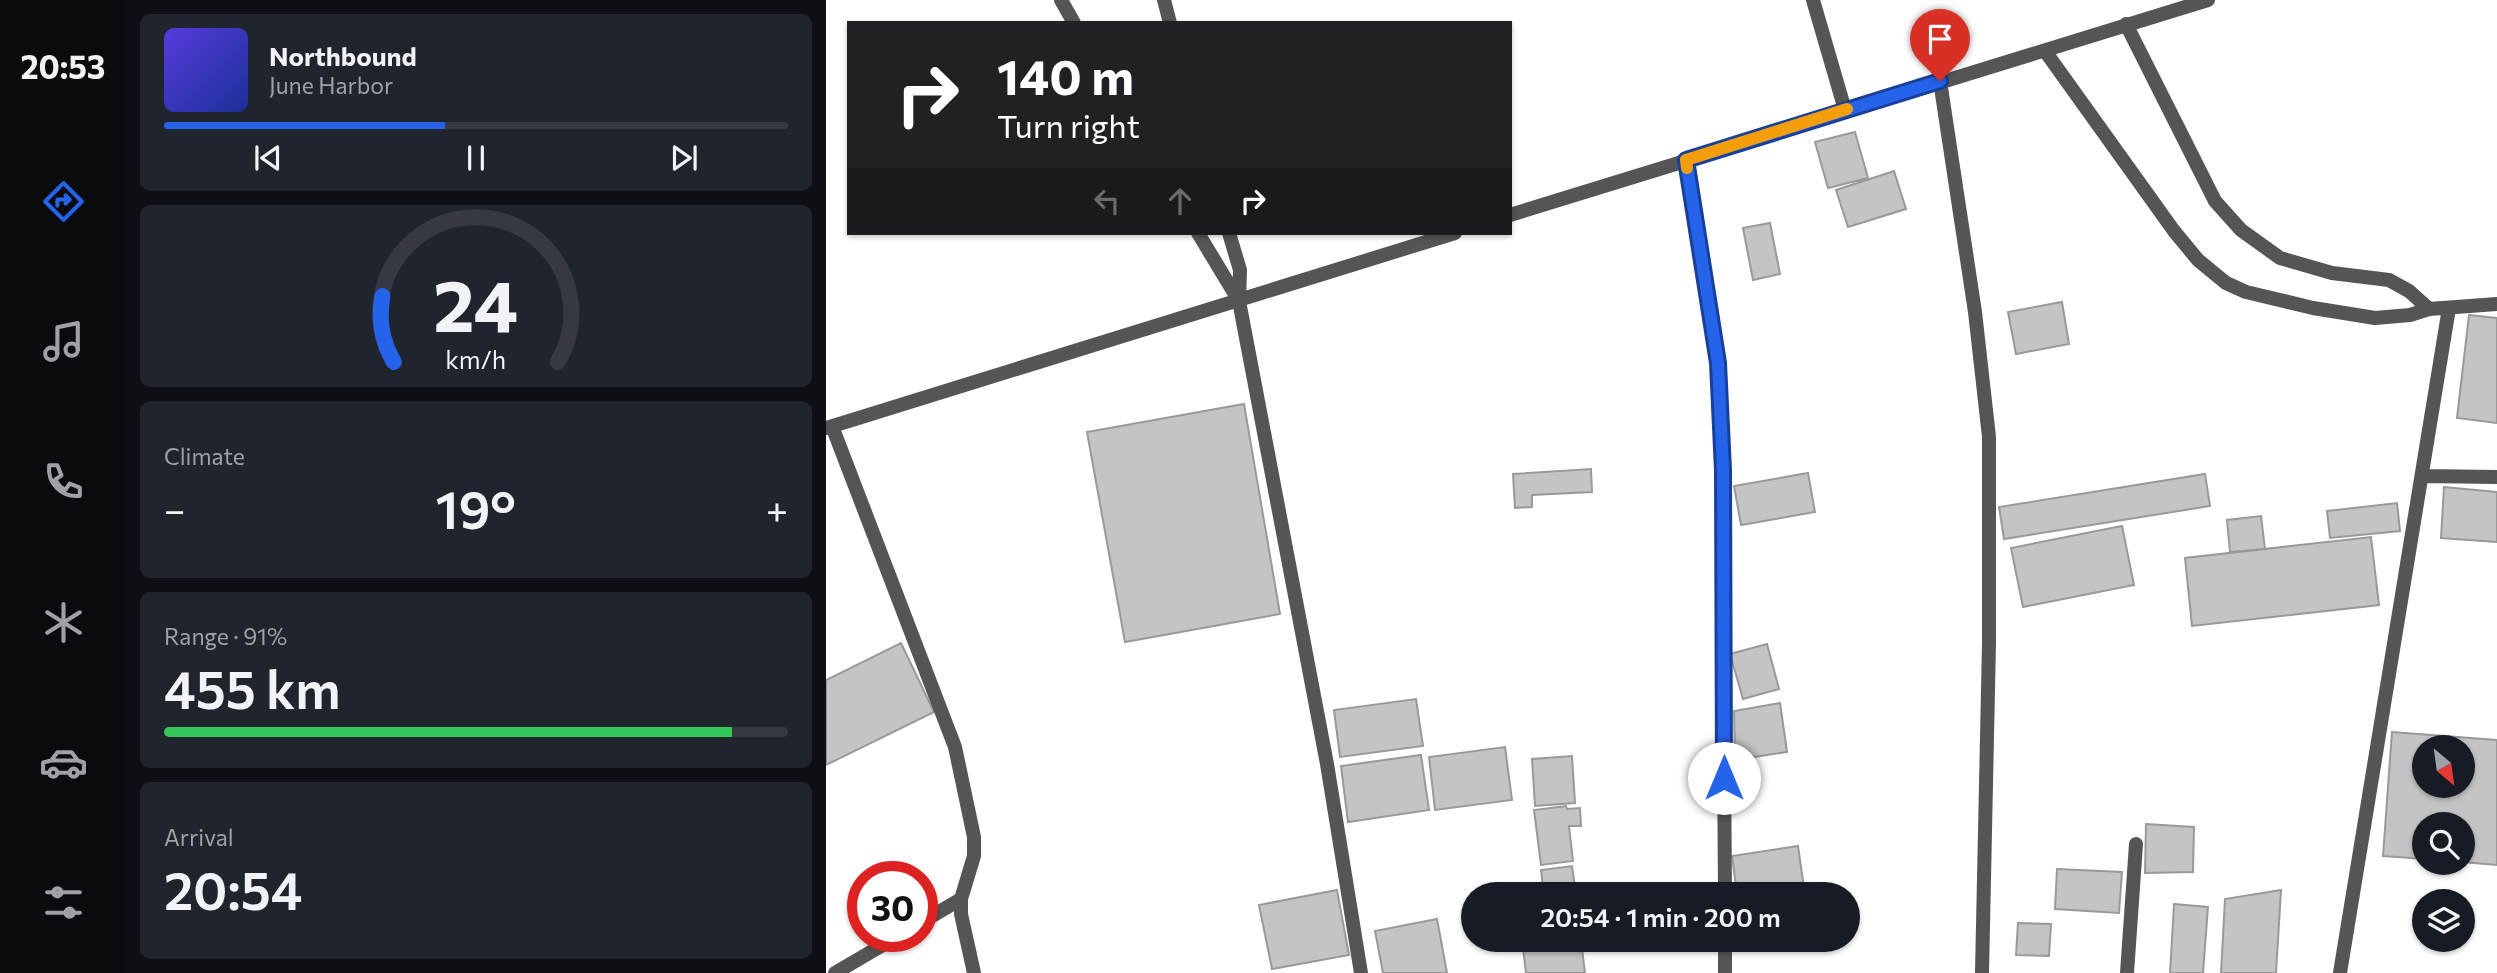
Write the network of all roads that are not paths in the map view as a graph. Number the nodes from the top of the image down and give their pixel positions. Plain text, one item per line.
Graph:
1 (1061, 0) edge
2 (1164, 0) edge
3 (1813, 0) edge
4 (2208, 0) edge
5 (1073, 21) edge
6 (1169, 21) edge
7 (2126, 24) junction
8 (2045, 51) junction
9 (1940, 81) junction
10 (1845, 110) junction
11 (1686, 160) junction
12 (1512, 214) edge
13 (1199, 235) edge
14 (1230, 235) edge
15 (1449, 235) edge
16 (1239, 301) junction
17 (2497, 304) edge
18 (2429, 309) junction
19 (2449, 309) junction
20 (829, 427) edge
21 (2423, 476) junction
22 (2497, 477) edge
23 (2136, 844) dead end
24 (1725, 882) edge
25 (961, 899) junction
26 (938, 913) edge
27 (871, 952) edge
28 (1725, 952) edge
29 (835, 973) edge
30 (974, 973) edge
31 (1361, 973) edge
32 (1725, 973) edge
33 (1982, 973) edge
34 (2127, 973) edge
35 (2340, 973) edge

1 - 5 street
2 - 6 street
3 - 10 street
4 - 7 street
7 - 8 street
7 - 18 street
8 - 9 street
8 - 18 street
9 - 10 street
9 - 33 street
10 - 11 street
11 - 12 street
11 - 24 street
13 - 16 street
14 - 16 street
15 - 16 street
16 - 20 street
16 - 31 street
17 - 19 street
18 - 19 street
19 - 21 street
20 - 25 street
21 - 22 street
21 - 35 street
23 - 34 street
25 - 26 street
25 - 30 street
27 - 29 street
28 - 32 street

